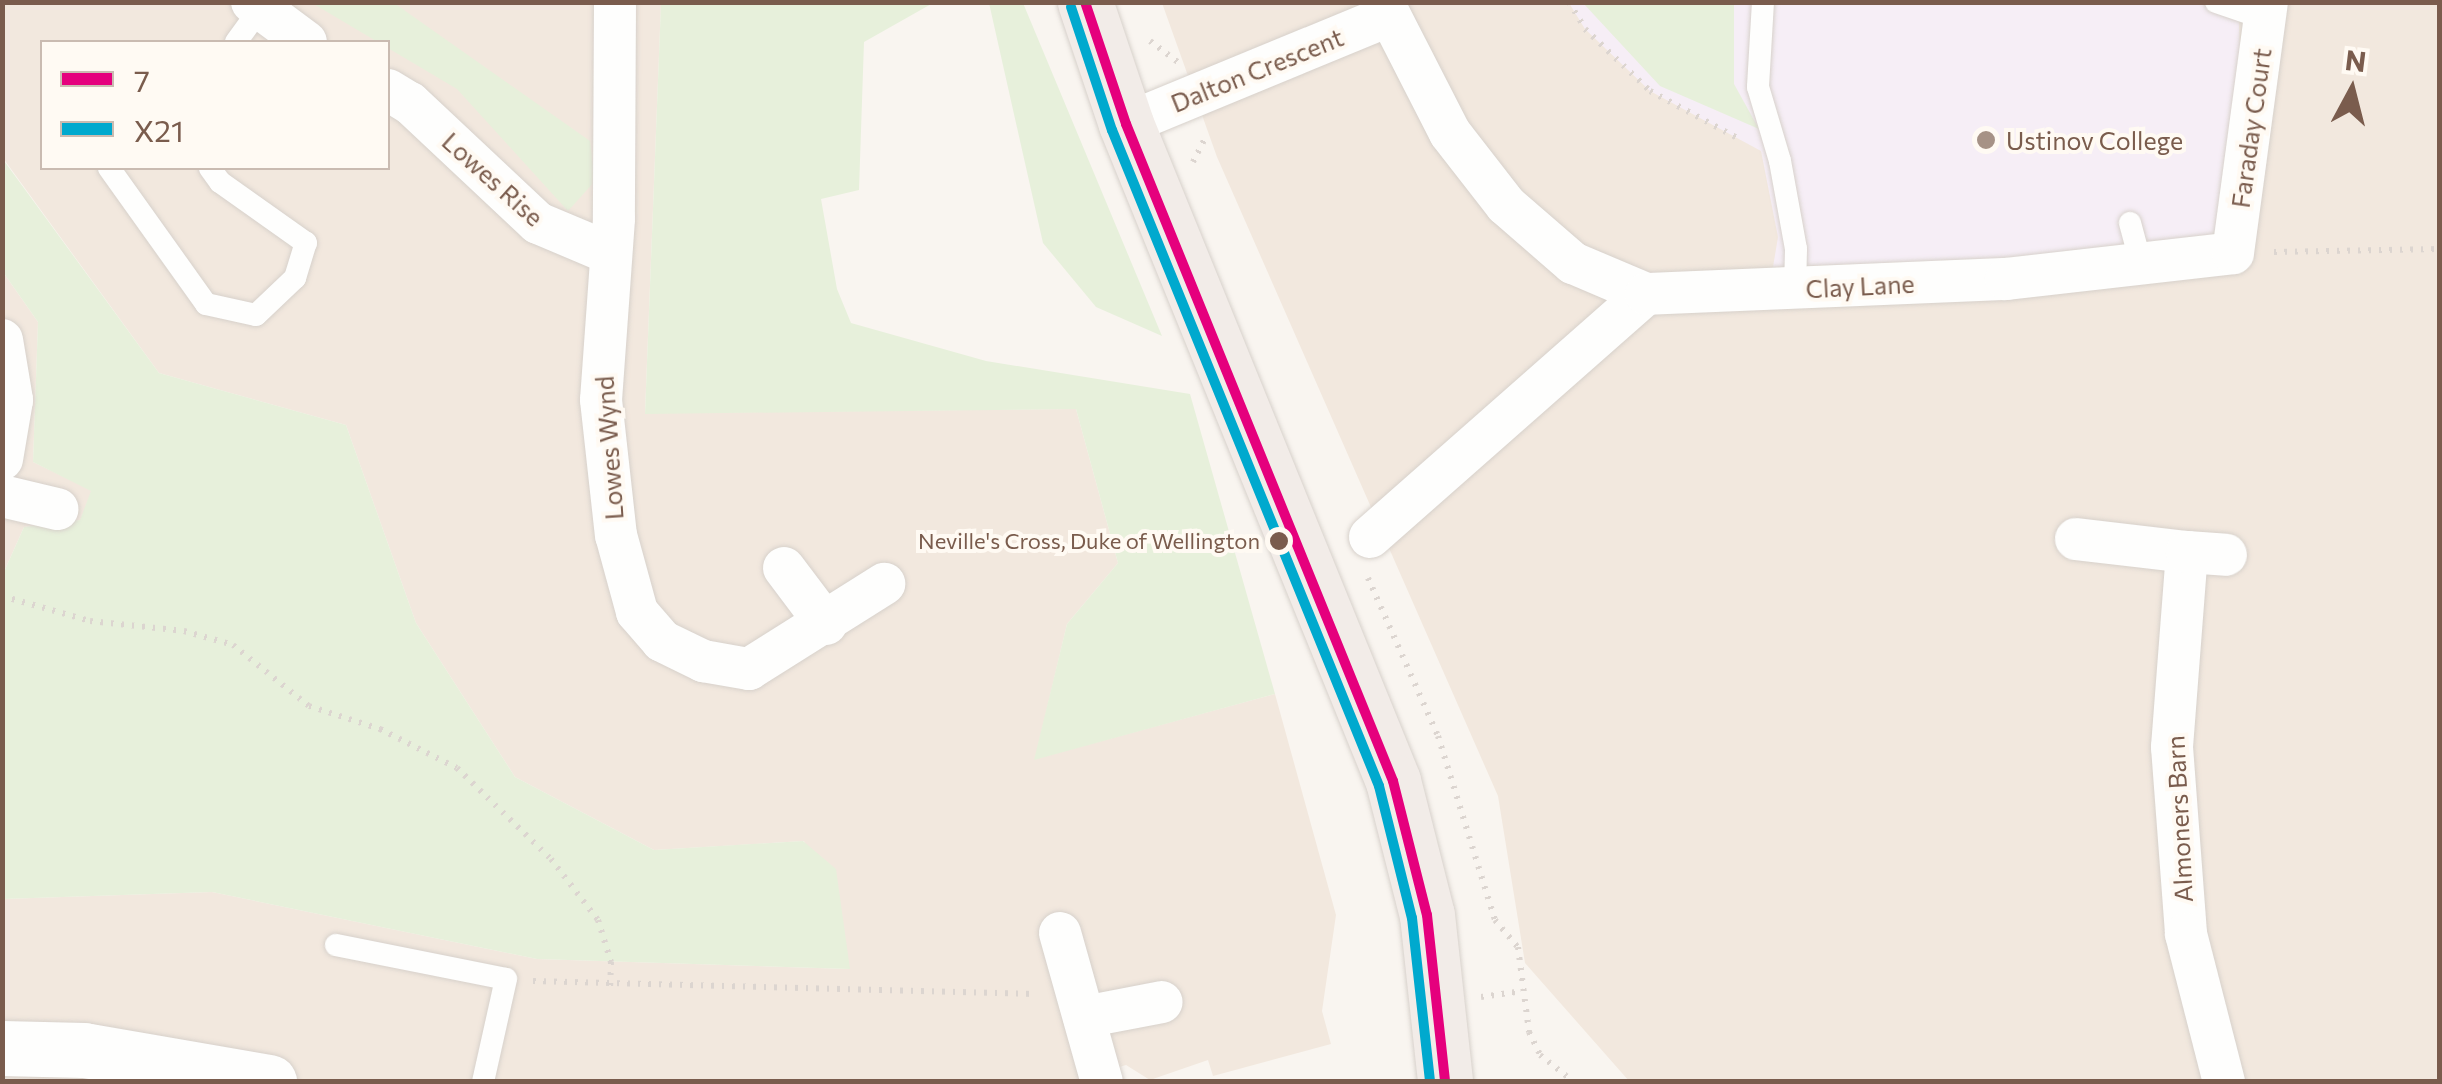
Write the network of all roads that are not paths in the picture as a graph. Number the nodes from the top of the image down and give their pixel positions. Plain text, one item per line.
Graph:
1 (615, 2) edge
2 (1085, 2) edge
3 (1764, 2) edge
4 (2216, 2) edge
5 (1386, 9) edge
6 (2267, 11) edge
7 (249, 18) edge
8 (301, 40) edge
9 (390, 91) edge
10 (1126, 124) junction
11 (110, 170) edge
12 (213, 170) edge
13 (2130, 223) dead end
14 (607, 252) junction
15 (2233, 254) joint
16 (2141, 264) junction
17 (1795, 289) junction
18 (1646, 294) junction
19 (2, 340) edge
20 (2, 459) edge
21 (2, 496) edge
22 (57, 510) dead end
23 (1370, 537) dead end
24 (2076, 539) dead end
25 (784, 568) dead end
26 (884, 584) dead end
27 (826, 624) junction
28 (1060, 933) dead end
29 (336, 945) dead end
30 (1162, 1002) dead end
31 (1080, 1005) junction
32 (2, 1048) edge
33 (268, 1082) edge
34 (484, 1082) edge
35 (1102, 1082) edge
36 (1446, 1082) edge
37 (2224, 1082) edge

1 - 14 street, Lowes Wynd
2 - 10 highway
3 - 17 lane
4 - 6 lane
5 - 10 street, Dalton Crescent
5 - 18 street, Dalton Crescent
6 - 15 street, Faraday Court
7 - 8 street
9 - 14 street, Lowes Rise
10 - 36 highway
11 - 12 lane
13 - 16 lane
14 - 27 street, Lowes Wynd
15 - 16 street, Clay Lane
16 - 17 street, Clay Lane
17 - 18 street, Clay Lane
18 - 23 street
19 - 20 street
21 - 22 street
24 - 37 street, Almoners Barn
25 - 27 street
26 - 27 street, Lowes Wynd
28 - 31 street
29 - 34 lane
30 - 31 street
31 - 35 street
32 - 33 street

